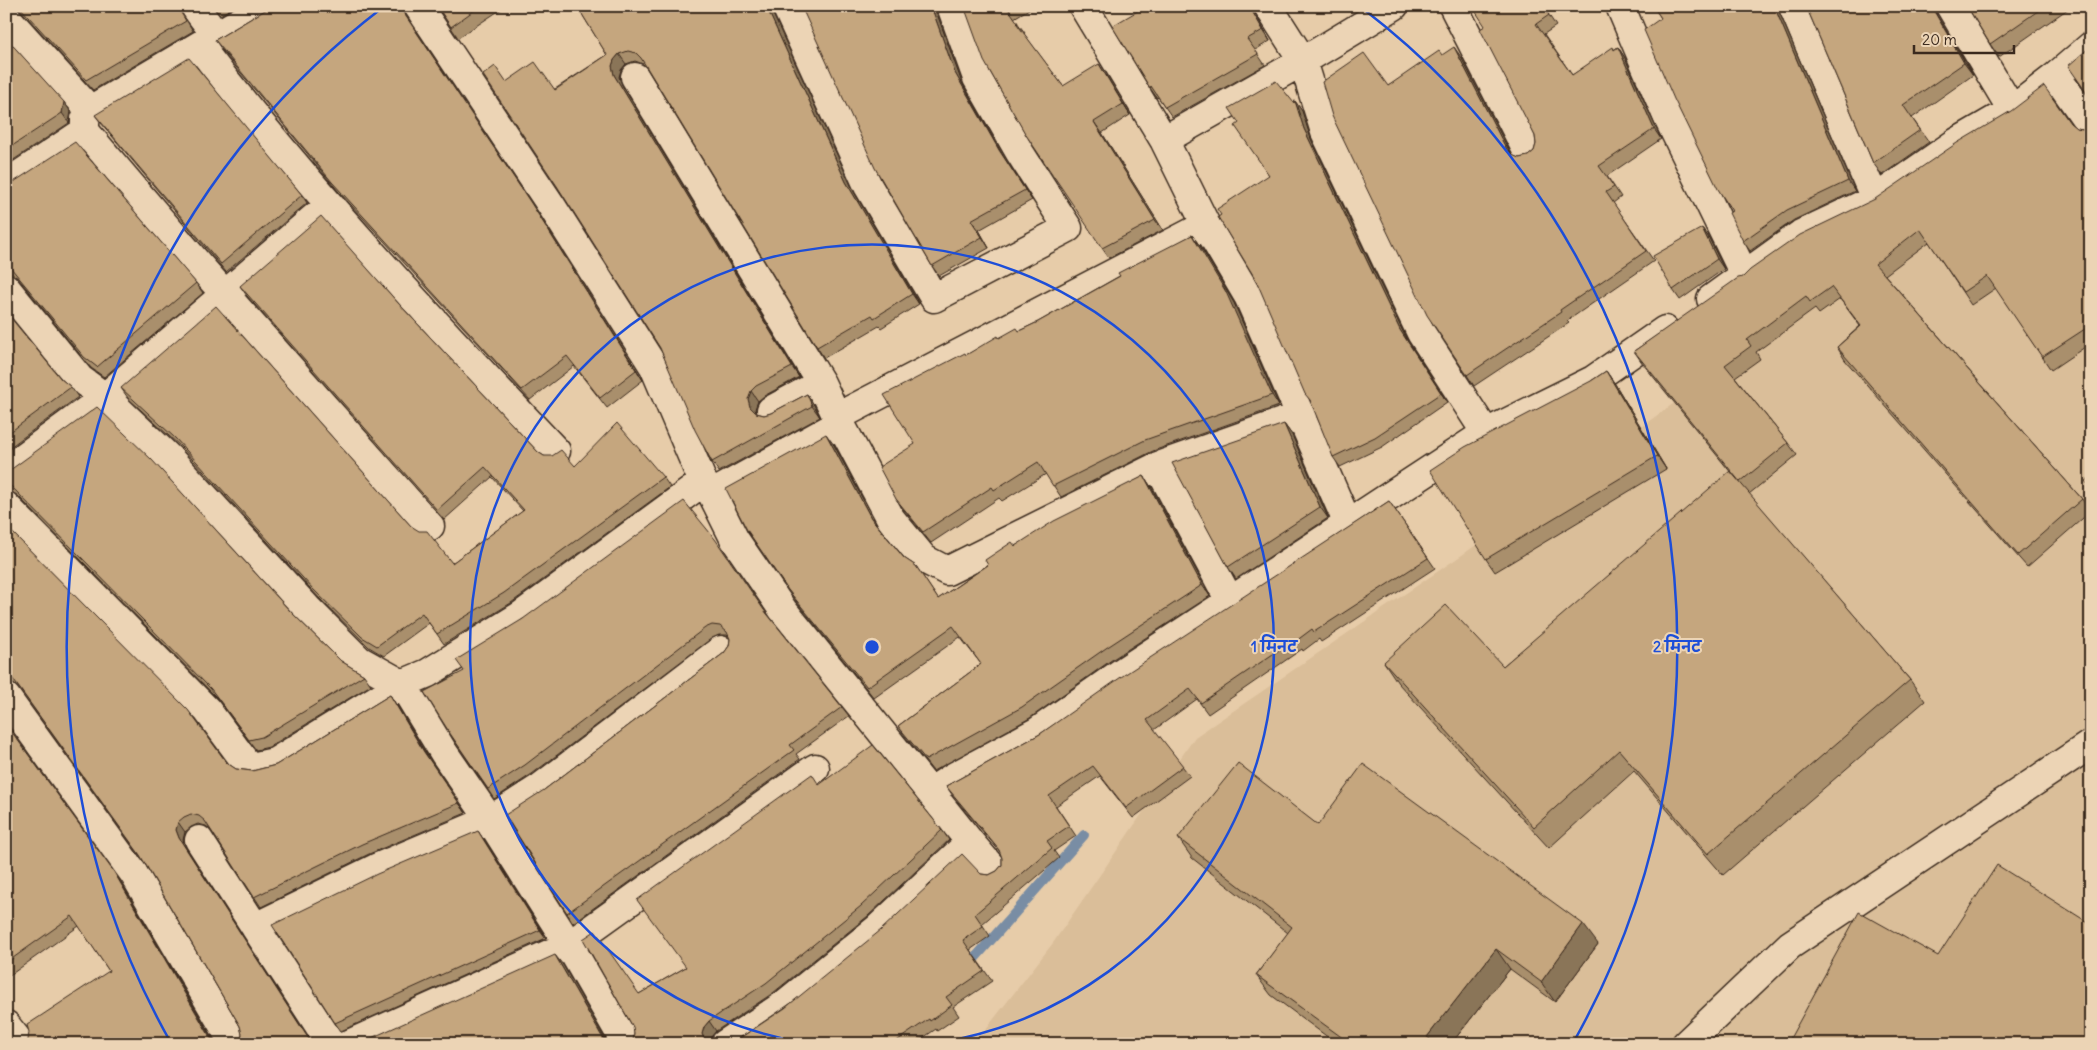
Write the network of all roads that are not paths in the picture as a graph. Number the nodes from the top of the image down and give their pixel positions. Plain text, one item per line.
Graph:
1 (194, 6) edge
2 (266, 6) edge
3 (418, 6) edge
4 (786, 6) edge
5 (951, 6) edge
6 (1083, 6) edge
7 (1268, 6) edge
8 (1394, 6) edge
9 (1453, 6) edge
10 (1620, 6) edge
11 (1792, 6) edge
12 (1950, 6) edge
13 (6, 17) edge
14 (208, 40) junction
15 (2091, 46) edge
16 (1303, 61) junction
17 (2056, 76) junction
18 (636, 77) dead end
19 (2012, 110) junction
20 (88, 120) junction
21 (2091, 126) edge
22 (1164, 140) junction
23 (1528, 153) edge
24 (6, 184) edge
25 (1875, 199) junction
26 (329, 205) junction
27 (1206, 225) junction
28 (1744, 276) junction
29 (6, 288) edge
30 (225, 294) junction
31 (821, 383) junction
32 (104, 397) junction
33 (771, 410) dead end
34 (1302, 415) junction
35 (838, 420) junction
36 (1486, 433) junction
37 (556, 451) edge
38 (1158, 466) junction
39 (6, 470) edge
40 (707, 488) junction
41 (6, 506) edge
42 (1348, 524) junction
43 (430, 526) dead end
44 (1230, 601) junction
45 (721, 650) dead end
46 (402, 684) junction
47 (6, 698) edge
48 (2091, 744) edge
49 (815, 768) dead end
50 (930, 792) junction
51 (490, 820) junction
52 (199, 840) dead end
53 (970, 842) junction
54 (994, 870) edge
55 (255, 927) junction
56 (569, 945) junction
57 (6, 1025) edge
58 (21, 1044) edge
59 (234, 1044) edge
60 (331, 1044) edge
61 (349, 1044) edge
62 (626, 1044) edge
63 (725, 1044) edge
64 (1686, 1044) edge

1 - 14 street
2 - 14 street
3 - 40 street
4 - 5 street
6 - 22 street
7 - 16 street
8 - 16 street
9 - 23 street
10 - 28 street
11 - 25 street
12 - 19 street
13 - 20 street
14 - 20 street
14 - 26 street
15 - 17 street
16 - 22 street
16 - 36 street
17 - 19 street
17 - 21 street
18 - 31 street
19 - 25 street
20 - 24 street
20 - 30 street
22 - 27 street
25 - 28 street
26 - 30 street
26 - 37 street
27 - 34 street
27 - 35 street
28 - 36 street
29 - 32 street
30 - 32 street
30 - 43 street
31 - 33 street
31 - 35 street
32 - 39 street
32 - 46 street
34 - 38 street
34 - 42 street
35 - 38 street
35 - 40 street
36 - 42 street
38 - 44 street
40 - 46 street
40 - 50 street
41 - 46 street
42 - 44 street
44 - 50 street
45 - 51 street
46 - 51 street
47 - 59 street
48 - 64 street
49 - 56 street
50 - 53 street
51 - 55 street
51 - 56 street
52 - 55 street
53 - 54 street
53 - 63 street
55 - 60 street
56 - 61 street
56 - 62 street
57 - 58 street

